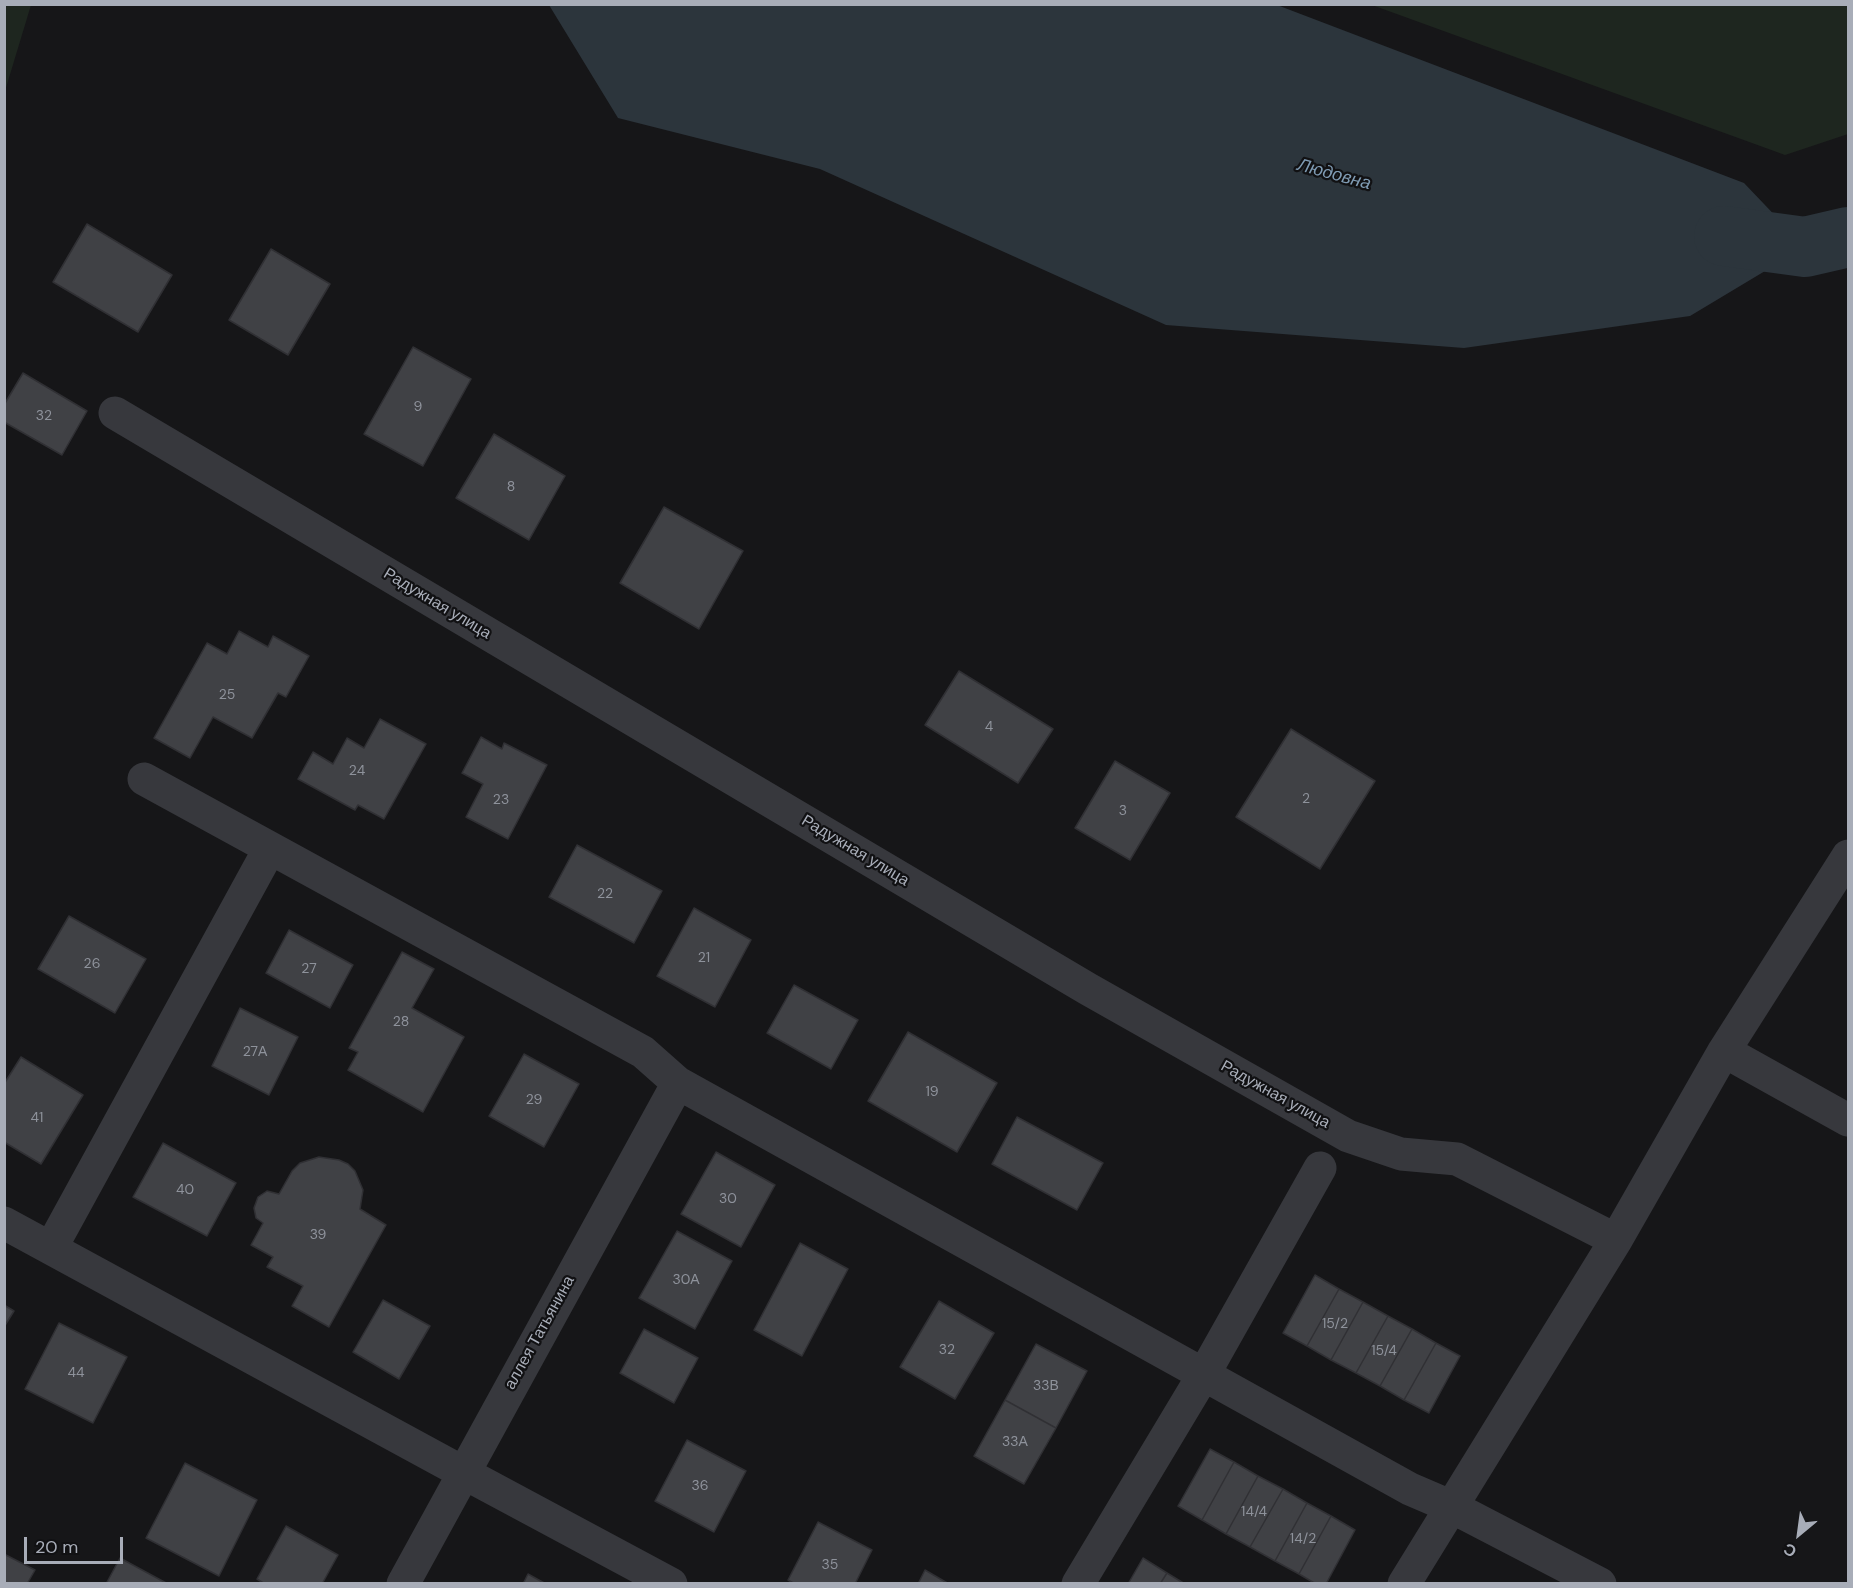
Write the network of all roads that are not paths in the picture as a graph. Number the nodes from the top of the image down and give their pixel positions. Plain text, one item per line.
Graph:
1 (115, 413) dead end
2 (144, 779) dead end
3 (270, 848) junction
4 (1848, 856) edge
5 (1724, 1051) junction
6 (678, 1083) junction
7 (1848, 1120) edge
8 (1320, 1168) dead end
9 (4, 1223) edge
10 (1616, 1240) junction
11 (51, 1248) junction
12 (1204, 1374) junction
13 (464, 1473) junction
14 (1452, 1507) junction
15 (403, 1584) edge
16 (671, 1584) edge
17 (1078, 1584) edge
18 (1404, 1584) edge
19 (1600, 1584) edge

1 - 10 street, Радужная улица
2 - 3 street
3 - 6 street
3 - 11 street
4 - 5 street
5 - 7 street
5 - 10 street
6 - 12 street
6 - 13 street, аллея Татьянина
8 - 12 street
9 - 11 street
10 - 14 street
11 - 13 street
12 - 14 street
12 - 17 street
13 - 15 street, аллея Татьянина
13 - 16 street
14 - 18 street
14 - 19 street

